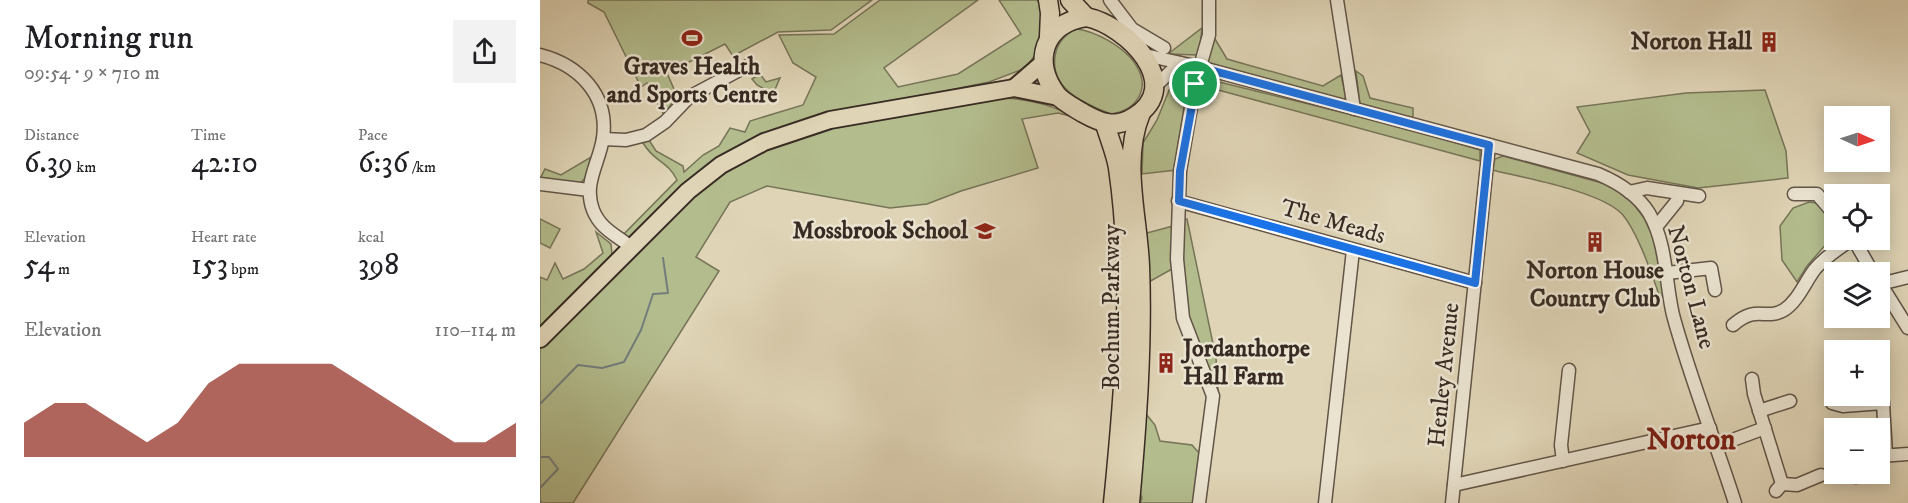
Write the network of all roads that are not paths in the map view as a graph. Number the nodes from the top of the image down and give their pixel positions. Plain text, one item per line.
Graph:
1 (1048, 0) edge
2 (1070, 0) edge
3 (1110, 0) edge
4 (1209, 0) edge
5 (1337, 0) edge
6 (1086, 17) junction
7 (1049, 36) junction
8 (1164, 48) dead end
9 (540, 55) edge
10 (1145, 56) junction
11 (1044, 62) junction
12 (1180, 63) junction
13 (747, 66) dead end
14 (1199, 67) junction
15 (1014, 88) junction
16 (1153, 88) junction
17 (1058, 97) junction
18 (1354, 109) junction
19 (1141, 113) junction
20 (1105, 124) junction
21 (603, 139) junction
22 (1489, 145) junction
23 (540, 184) edge
24 (589, 190) junction
25 (1629, 192) junction
26 (1678, 194) junction
27 (1794, 194) dead end
28 (1699, 196) dead end
29 (1179, 201) junction
30 (1824, 202) edge
31 (1656, 227) junction
32 (632, 248) junction
33 (1353, 250) junction
34 (1837, 250) edge
35 (1667, 273) junction
36 (1908, 277) edge
37 (1890, 282) edge
38 (1475, 283) junction
39 (1715, 290) dead end
40 (1890, 300) edge
41 (1733, 325) dead end
42 (1908, 328) edge
43 (540, 339) edge
44 (1569, 370) dead end
45 (1752, 380) dead end
46 (1790, 401) dead end
47 (1759, 411) junction
48 (1710, 428) junction
49 (1765, 428) junction
50 (1716, 446) junction
51 (1908, 454) edge
52 (1890, 455) edge
53 (1563, 461) junction
54 (1821, 476) dead end
55 (1454, 485) junction
56 (1113, 503) edge
57 (1130, 503) edge
58 (1199, 503) edge
59 (1325, 503) edge
60 (1452, 503) edge
61 (1735, 503) edge

1 - 7 highway
2 - 6 highway
3 - 8 street
4 - 14 street
5 - 18 street
6 - 7 highway
6 - 10 highway
7 - 11 highway
9 - 21 street
10 - 12 street, Norton Lane
10 - 16 highway
11 - 15 main road
11 - 17 highway
12 - 14 street, Norton Lane
12 - 16 street
13 - 21 street
14 - 18 street, Norton Lane
14 - 29 street
15 - 17 main road
15 - 32 main road
16 - 19 highway
17 - 20 highway
18 - 22 street, Norton Lane
19 - 20 highway
19 - 57 highway, Bochum Parkway
20 - 56 highway, Bochum Parkway
21 - 24 street
22 - 25 street, Norton Lane
22 - 38 street, Henley Avenue
23 - 24 street
24 - 32 street
25 - 26 street
25 - 31 street, Norton Lane
26 - 28 street
26 - 31 street
27 - 30 street
29 - 33 street, The Meads
29 - 58 street
31 - 35 street, Norton Lane
32 - 43 main road
33 - 38 street, The Meads
33 - 59 street
34 - 41 street
35 - 39 street
35 - 48 street, Norton Lane
36 - 37 street
38 - 55 street, Henley Avenue
40 - 42 street
44 - 53 street
45 - 47 street
46 - 47 street
47 - 49 street
48 - 50 street, Norton Lane
48 - 53 street
49 - 50 street
49 - 54 street
50 - 61 street, Norton Lane
51 - 52 street
53 - 55 street
55 - 60 street, Henley Avenue

